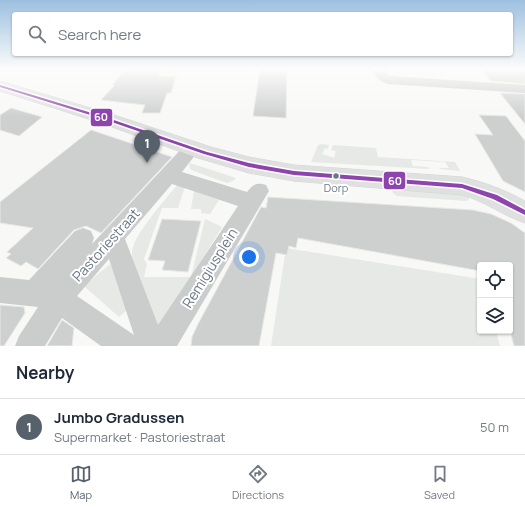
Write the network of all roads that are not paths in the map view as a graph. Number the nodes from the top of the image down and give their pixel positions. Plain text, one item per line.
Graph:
1 (466, 85) edge
2 (0, 86) edge
3 (525, 89) edge
4 (191, 149) junction
5 (168, 174) junction
6 (525, 213) edge
7 (113, 236) junction
8 (83, 238) dead end
9 (25, 293) edge
10 (29, 346) edge
11 (125, 346) edge
12 (152, 346) edge
13 (161, 346) edge

1 - 3 street
2 - 4 street
4 - 5 street, Pastoriestraat
4 - 6 street
5 - 7 street, Pastoriestraat
5 - 13 street, Remigiusplein
7 - 9 street, Pastoriestraat
7 - 12 street
8 - 9 street
9 - 10 street, Pastoriestraat
9 - 11 street

